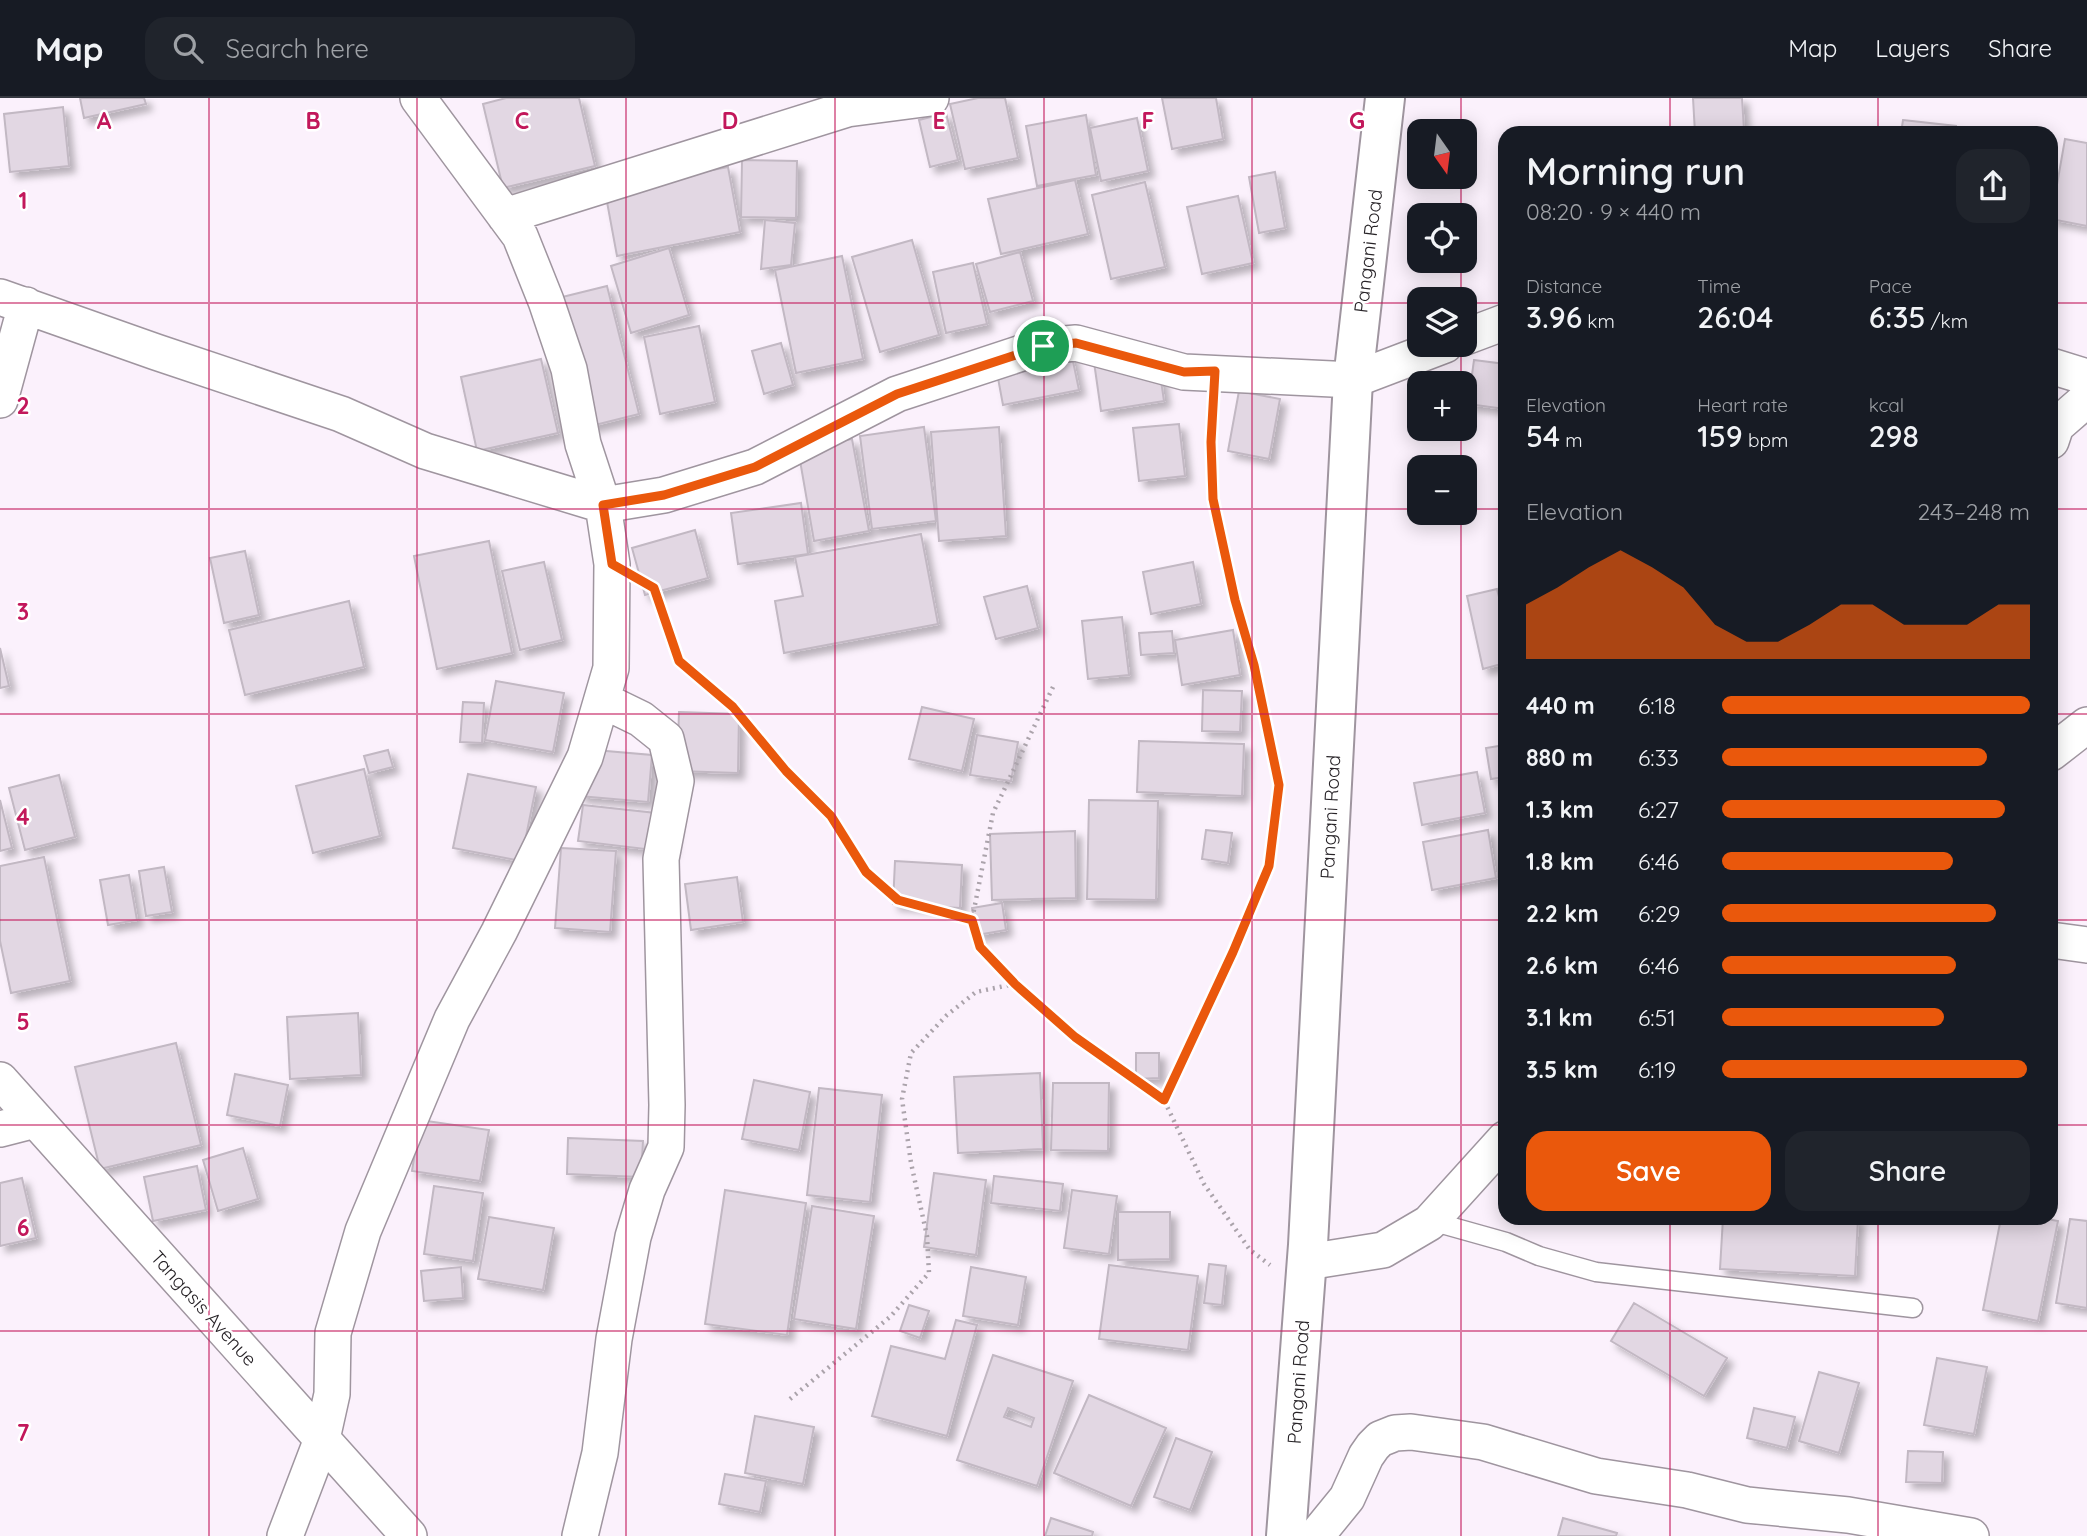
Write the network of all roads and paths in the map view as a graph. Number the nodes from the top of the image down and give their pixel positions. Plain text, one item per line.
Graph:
1 (418, 98) edge
2 (931, 98) edge
3 (1385, 98) edge
4 (505, 216) junction
5 (13, 301) edge
6 (1498, 325) edge
7 (1477, 332) edge
8 (1413, 357) edge
9 (2058, 368) edge
10 (1215, 371) junction
11 (2087, 377) edge
12 (1353, 380) junction
13 (2087, 399) edge
14 (0, 400) edge
15 (2058, 424) edge
16 (603, 505) junction
17 (612, 564) junction
18 (1054, 687) dead end
19 (602, 700) junction
20 (2087, 725) edge
21 (2058, 748) edge
22 (972, 920) junction
23 (2058, 941) edge
24 (2087, 945) edge
25 (1015, 984) junction
26 (0, 1080) edge
27 (1164, 1100) junction
28 (35, 1120) junction
29 (0, 1129) edge
30 (1498, 1147) edge
31 (1431, 1221) junction
32 (1306, 1276) junction
33 (1913, 1308) dead end
34 (790, 1399) dead end
35 (322, 1439) junction
36 (285, 1536) edge
37 (409, 1536) edge
38 (580, 1536) edge
39 (1286, 1536) edge
40 (1316, 1536) edge
41 (1971, 1536) edge

1 - 4 street
2 - 4 street
3 - 12 main road, Pangani Road
4 - 16 street
5 - 14 street
5 - 16 street
6 - 7 street
8 - 12 street
9 - 11 street
10 - 12 street
10 - 16 street
10 - 27 path
12 - 32 main road, Pangani Road
13 - 15 street
16 - 17 street
17 - 19 street
17 - 22 path
18 - 22 path
19 - 35 street
19 - 38 street
20 - 21 street
22 - 25 path
23 - 24 street
25 - 27 path
25 - 34 path
26 - 28 street, Tangasis Avenue
27 - 32 path
28 - 29 street
28 - 35 street, Tangasis Avenue
30 - 31 street
31 - 32 street
31 - 33 lane
32 - 39 main road, Pangani Road
35 - 36 street
35 - 37 street, Tangasis Avenue
40 - 41 street

